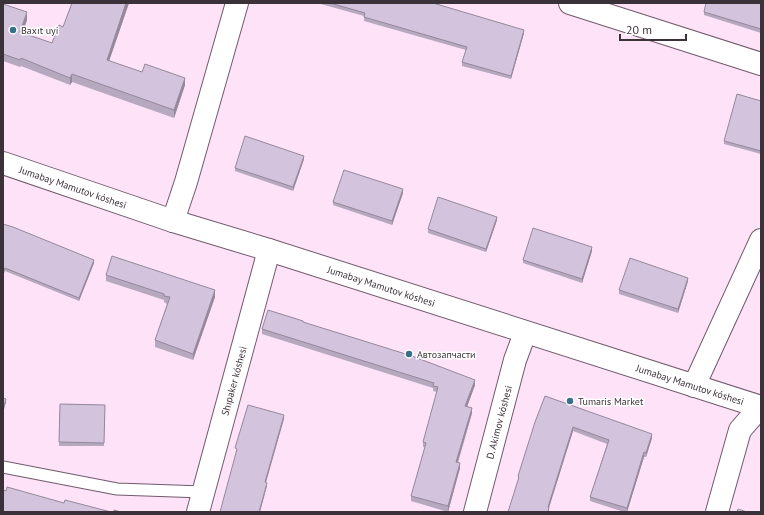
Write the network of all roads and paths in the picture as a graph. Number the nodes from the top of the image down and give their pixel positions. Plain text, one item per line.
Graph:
1 (237, 3) edge
2 (570, 3) edge
3 (761, 64) edge
4 (3, 164) edge
5 (173, 221) junction
6 (761, 240) edge
7 (269, 250) junction
8 (525, 333) junction
9 (694, 386) junction
10 (760, 407) edge
11 (3, 467) edge
12 (200, 502) edge
13 (475, 512) edge
14 (717, 512) edge

1 - 5 street
2 - 3 street
4 - 5 street, Jumabay Mamutov kóshesi
5 - 7 street, Jumabay Mamutov kóshesi
6 - 9 street
7 - 8 street, Jumabay Mamutov kóshesi
7 - 12 street, Shıpaker kóshesi
8 - 9 street, Jumabay Mamutov kóshesi
8 - 13 street, D. Akimov kóshesi
9 - 10 street, Jumabay Mamutov kóshesi
10 - 14 street
11 - 12 lane

